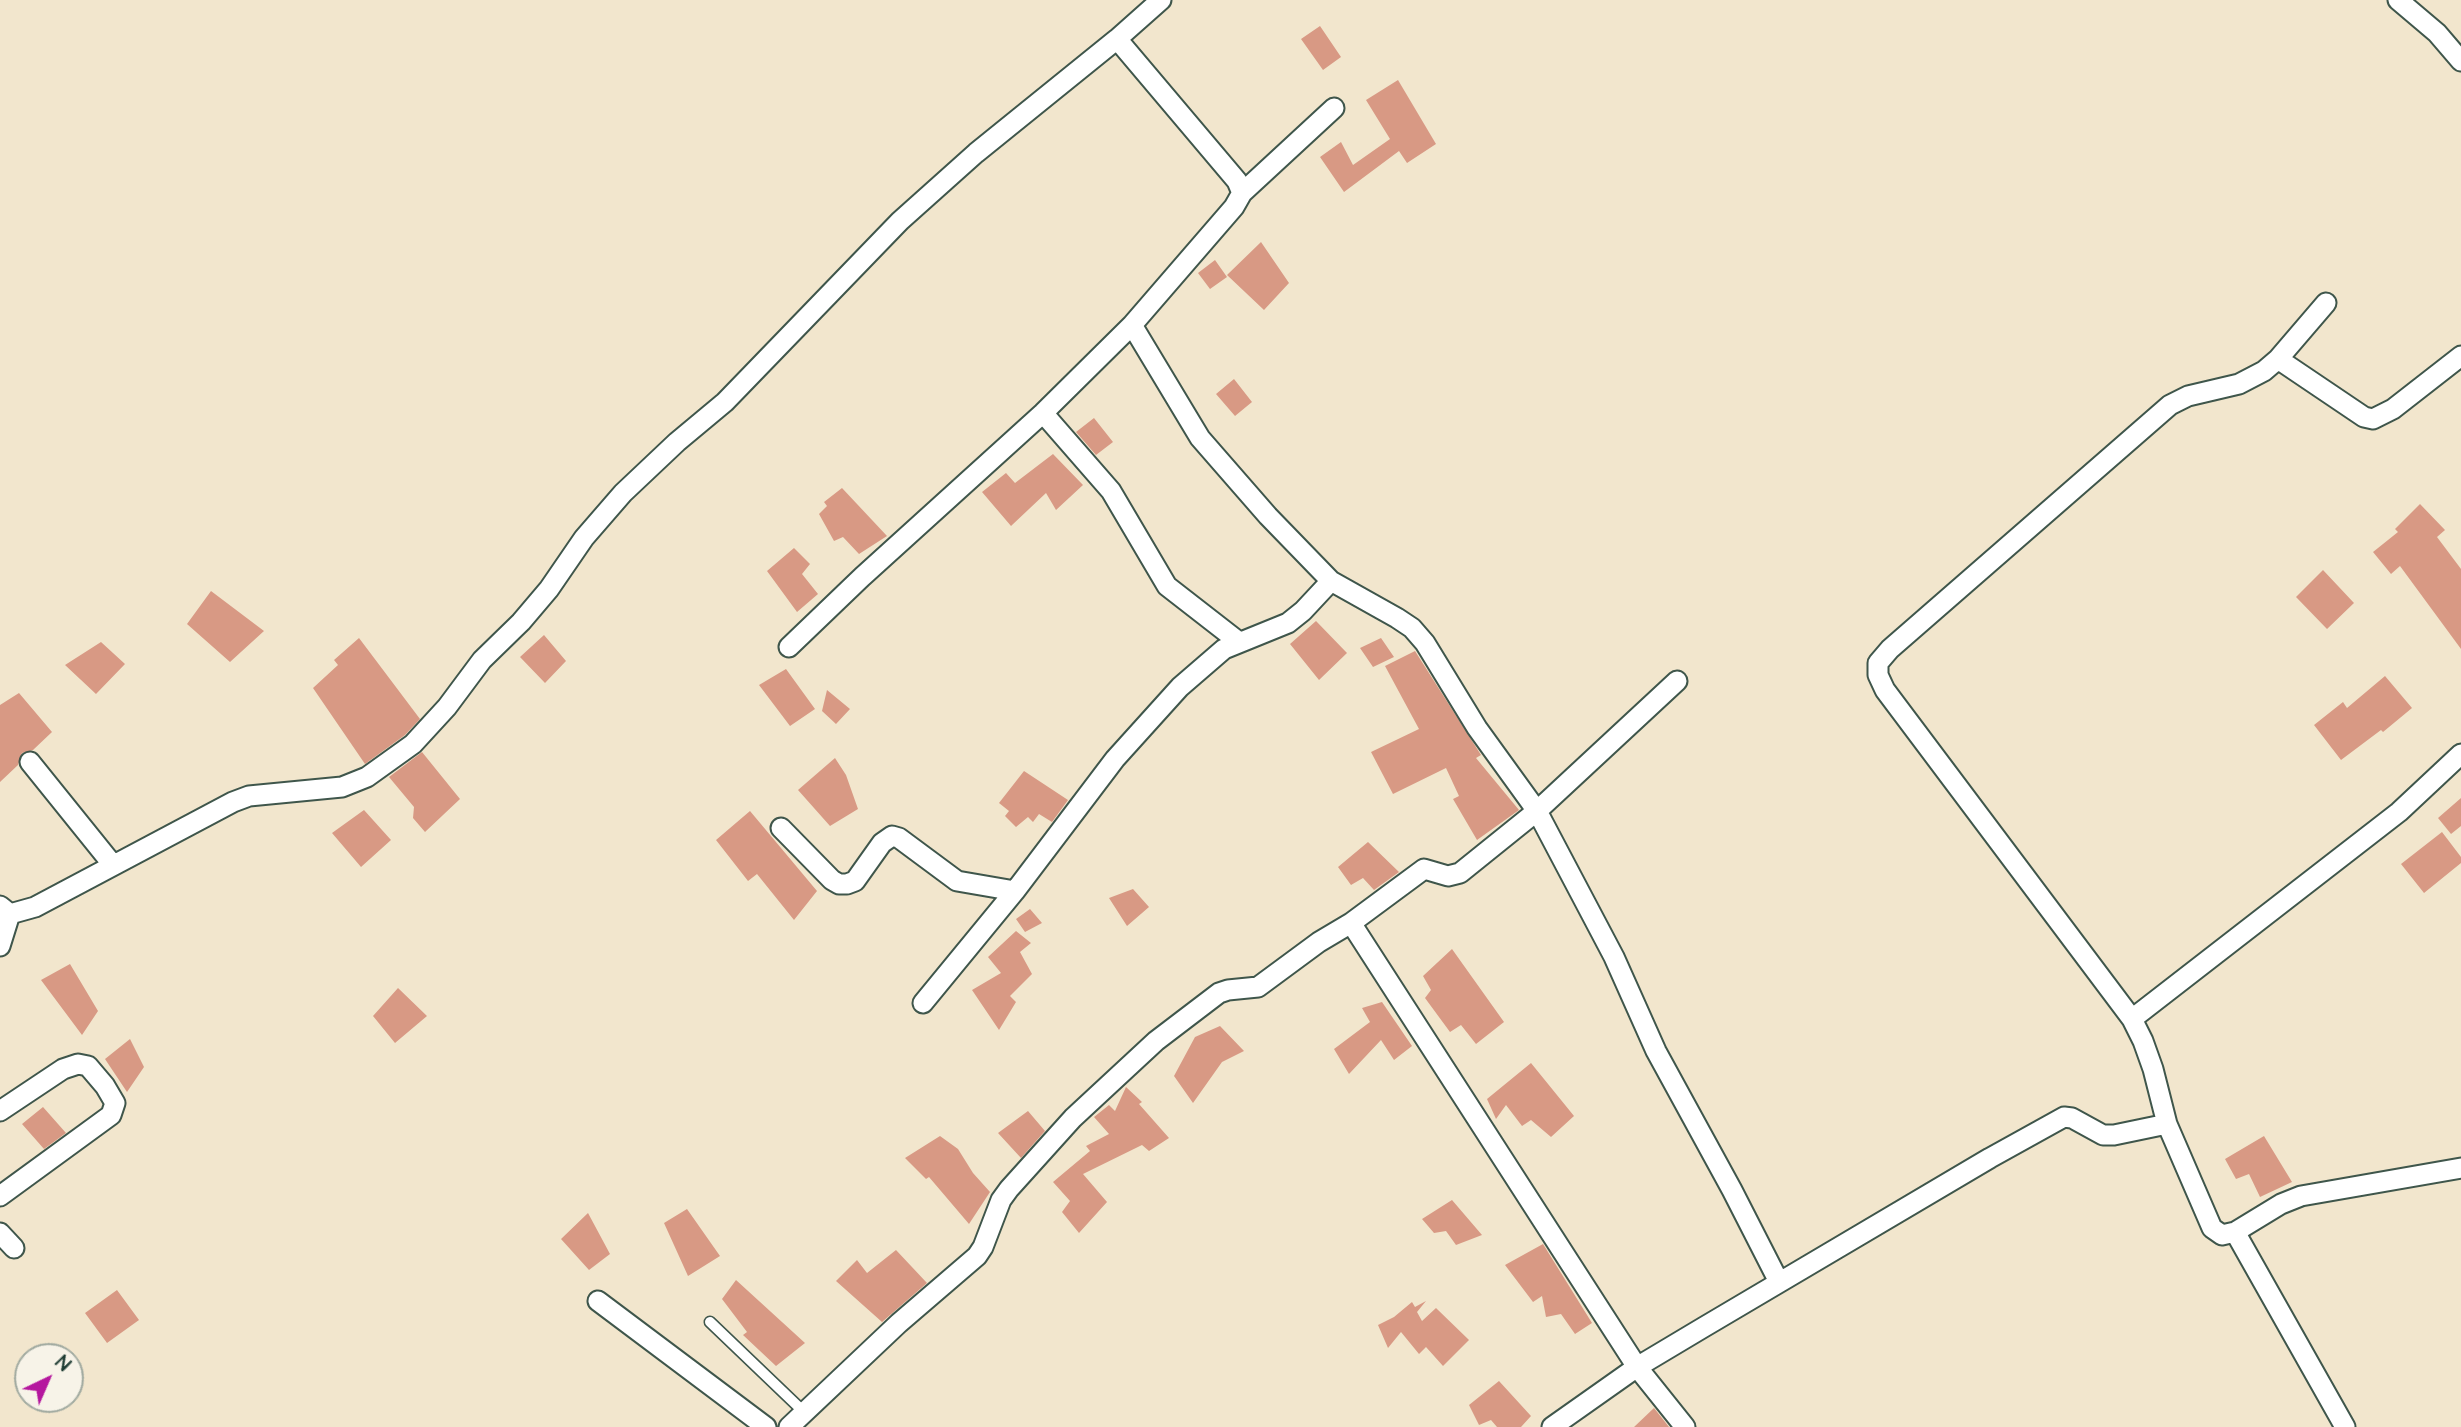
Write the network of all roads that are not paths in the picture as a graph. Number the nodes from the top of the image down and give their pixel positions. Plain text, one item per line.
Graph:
1 (1161, 0) edge
2 (2398, 0) edge
3 (1117, 39) junction
4 (2461, 61) edge
5 (1334, 108) dead end
6 (1242, 193) junction
7 (2326, 303) dead end
8 (1132, 325) junction
9 (2461, 356) edge
10 (2278, 359) junction
11 (1044, 413) junction
12 (1331, 582) junction
13 (1239, 642) junction
14 (789, 647) dead end
15 (1677, 681) dead end
16 (2461, 754) edge
17 (30, 762) dead end
18 (1537, 811) junction
19 (781, 828) dead end
20 (113, 865) junction
21 (1015, 891) junction
22 (5, 910) edge
23 (1351, 923) junction
24 (0, 946) edge
25 (923, 1003) dead end
26 (2132, 1019) junction
27 (0, 1111) edge
28 (2167, 1124) junction
29 (2461, 1168) edge
30 (0, 1196) edge
31 (2235, 1232) junction
32 (0, 1233) edge
33 (14, 1248) dead end
34 (1779, 1282) junction
35 (598, 1301) dead end
36 (710, 1322) dead end
37 (1637, 1367) junction
38 (805, 1413) junction
39 (766, 1427) edge
40 (789, 1427) edge
41 (1552, 1427) edge
42 (1685, 1427) edge
43 (2345, 1427) edge

1 - 3 street
2 - 4 street
3 - 6 street
3 - 20 street
5 - 6 street
6 - 8 street
7 - 10 street
8 - 11 street
8 - 12 street
9 - 10 street
10 - 26 street
11 - 13 street
11 - 14 street
12 - 13 street
12 - 18 street
13 - 21 street
15 - 18 street
16 - 26 street
17 - 20 street
18 - 23 street
18 - 34 street
19 - 21 street
20 - 22 street
21 - 25 street
22 - 24 street
23 - 37 street
23 - 38 street
26 - 28 street
27 - 30 street
28 - 31 street
28 - 34 street
29 - 31 street
31 - 43 street
32 - 33 street
34 - 37 street
35 - 39 street
36 - 38 lane
37 - 41 street
37 - 42 street
38 - 40 street

